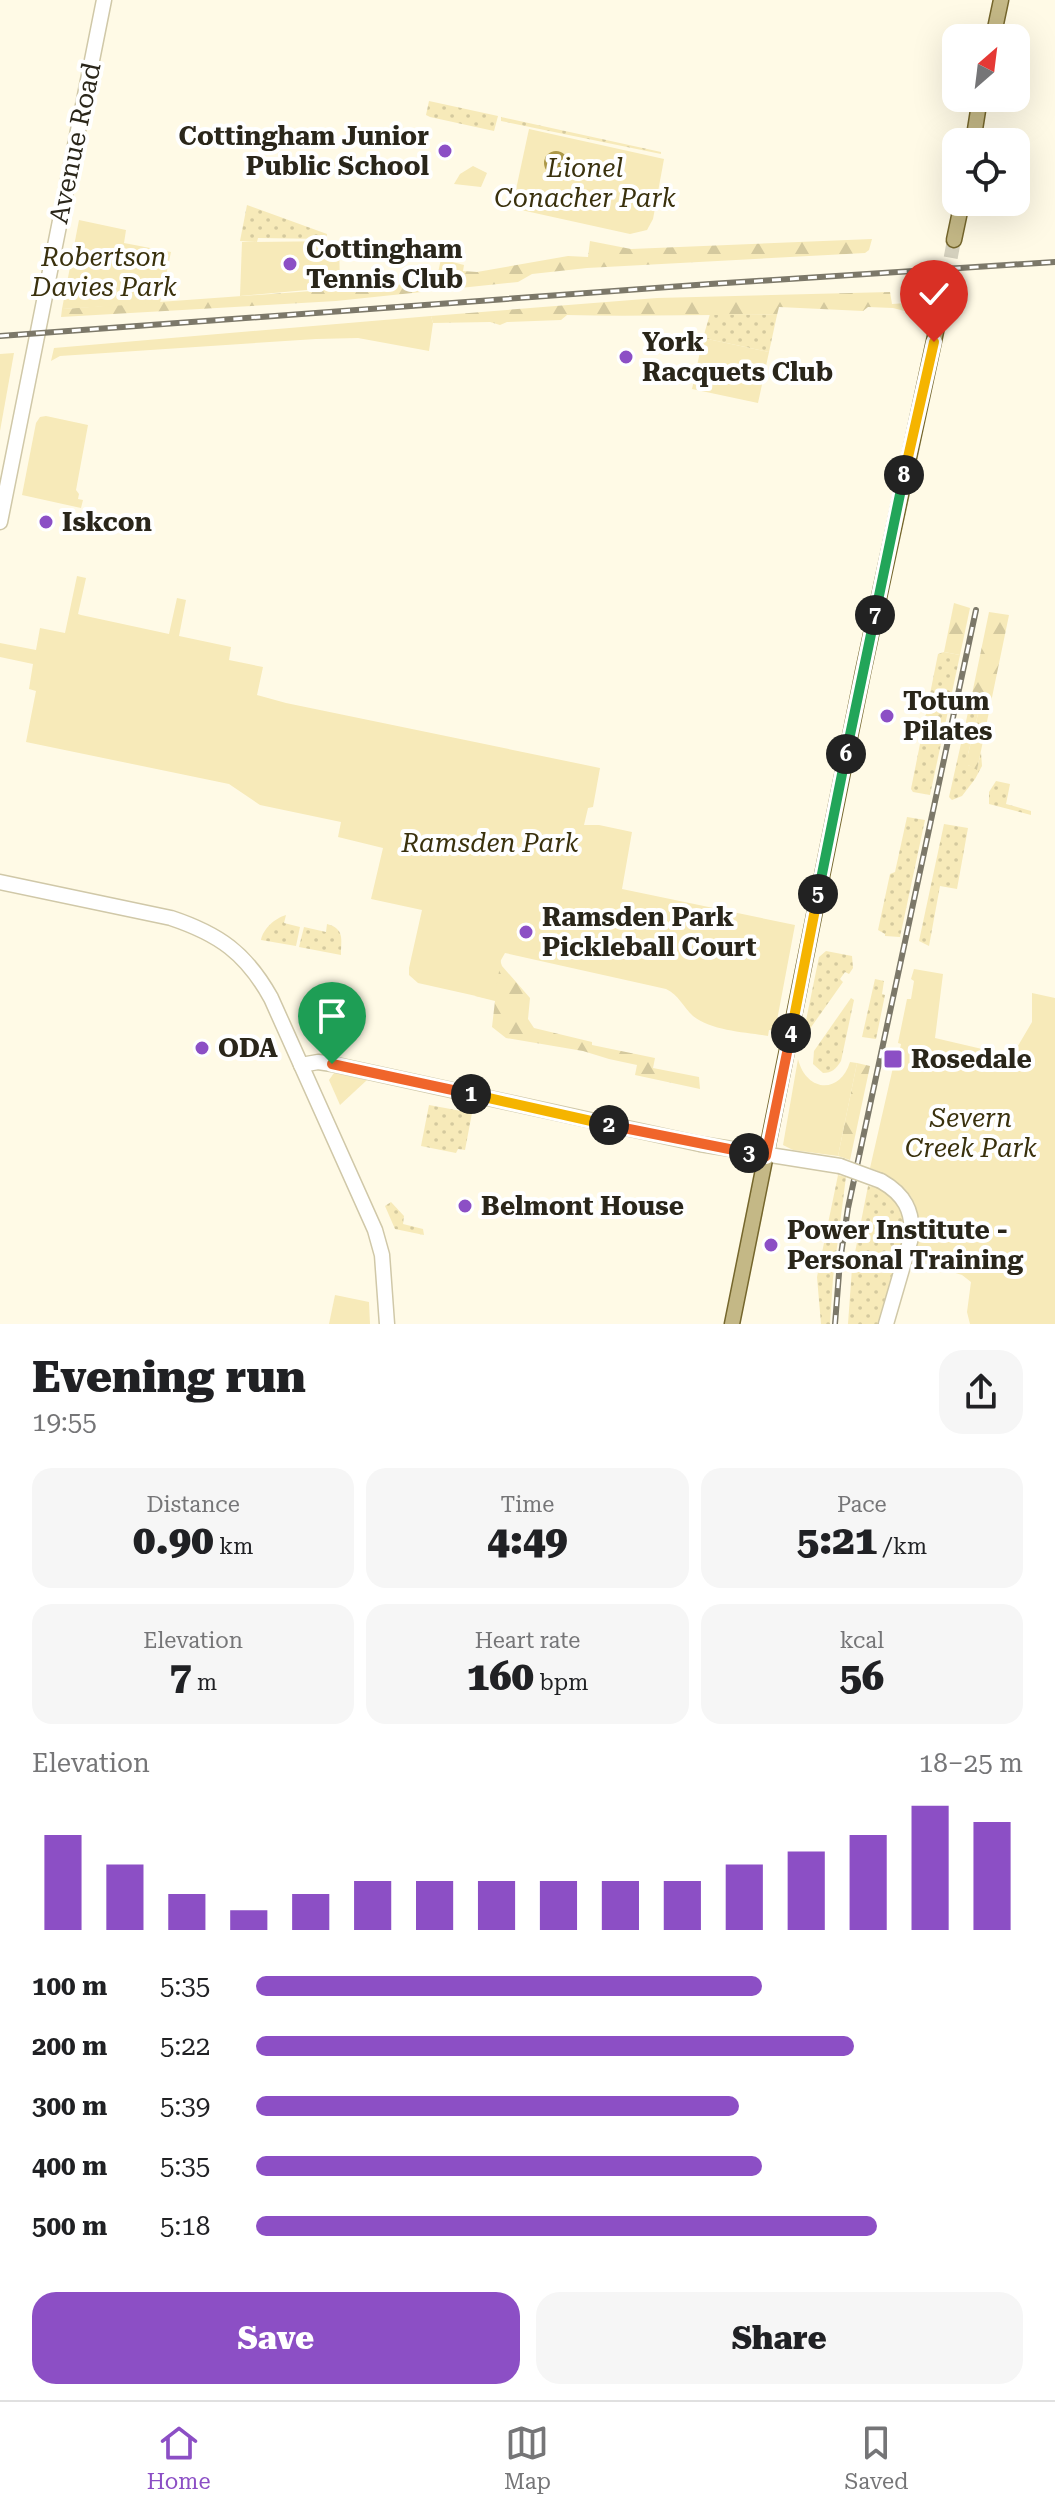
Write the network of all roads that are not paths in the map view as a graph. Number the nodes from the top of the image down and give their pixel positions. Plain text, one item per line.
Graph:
1 (104, 0) edge
2 (1001, 0) edge
3 (996, 24) edge
4 (959, 216) edge
5 (954, 240) tunnel mouth
6 (943, 299) tunnel mouth
7 (6, 464) edge
8 (0, 522) edge
9 (0, 882) edge
10 (301, 1065) junction
11 (766, 1156) junction
12 (387, 1324) edge
13 (732, 1324) edge
14 (886, 1324) edge

1 - 7 main road, Avenue Road
2 - 3 main road
4 - 5 main road
6 - 11 main road
7 - 8 main road, Avenue Road
9 - 10 main road
10 - 11 main road
10 - 12 main road
11 - 13 main road
11 - 14 main road, bridge

